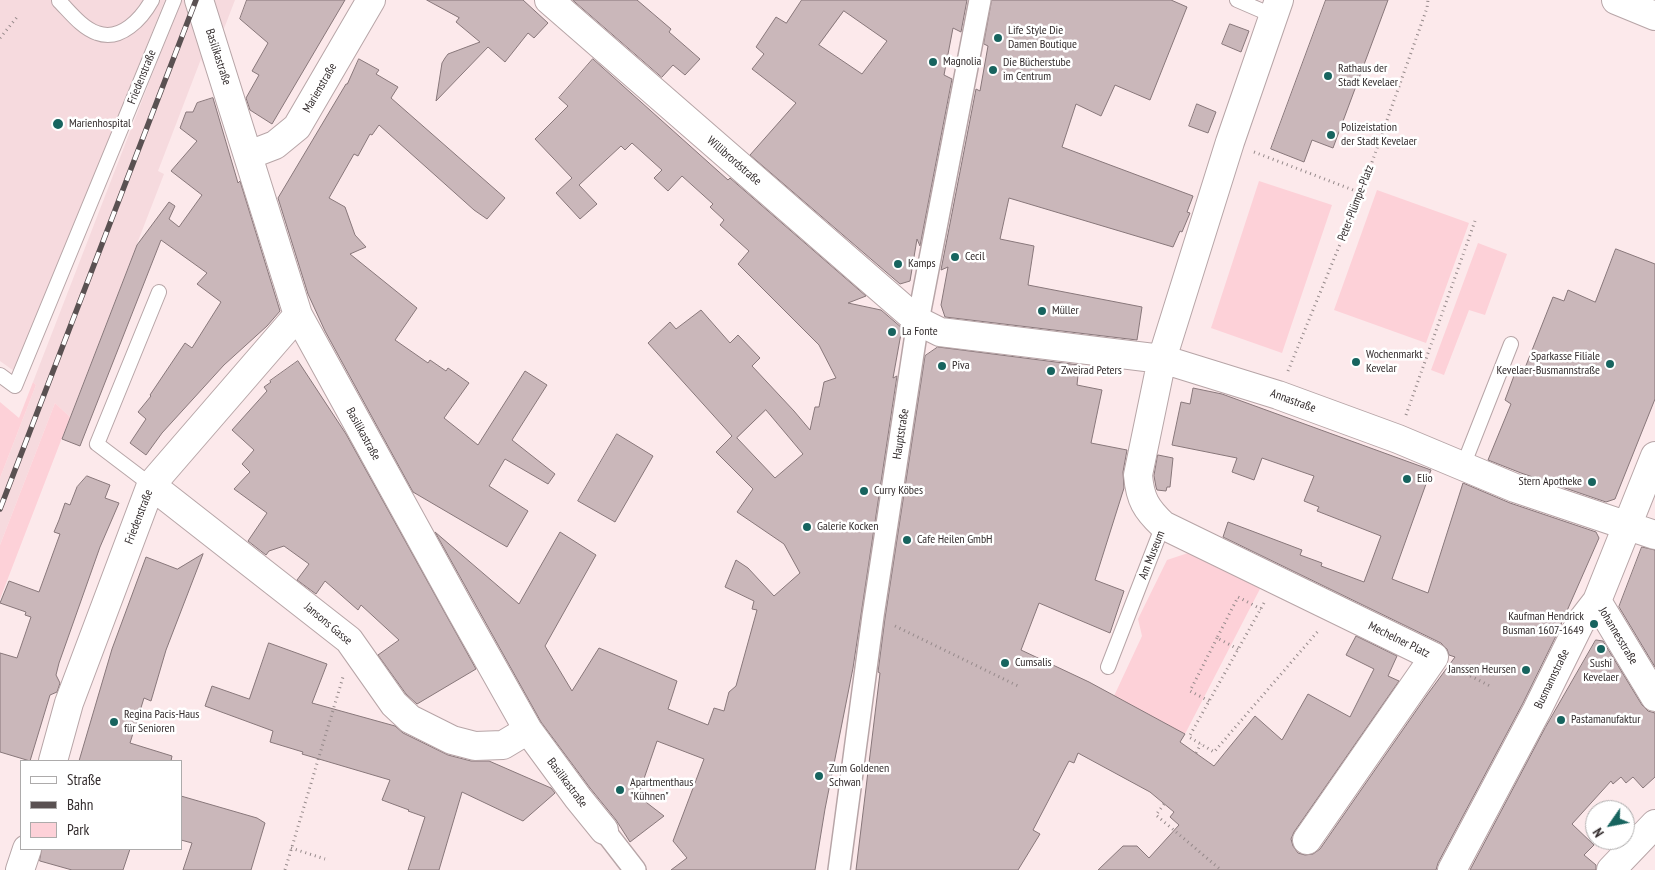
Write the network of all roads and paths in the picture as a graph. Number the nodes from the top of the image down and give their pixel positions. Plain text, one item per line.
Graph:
1 (152, 0) edge
2 (174, 0) edge
3 (199, 0) edge
4 (371, 0) edge
5 (549, 0) edge
6 (980, 0) edge
7 (1237, 0) edge
8 (1428, 0) edge
9 (1616, 0) edge
10 (59, 1) edge
11 (1276, 8) edge
12 (18, 16) dead end
13 (1655, 16) edge
14 (0, 38) edge
15 (1230, 142) junction
16 (249, 155) junction
17 (1361, 193) junction
18 (1474, 221) dead end
19 (159, 292) dead end
20 (298, 315) junction
21 (918, 321) junction
22 (1511, 344) dead end
23 (1162, 359) junction
24 (0, 375) edge
25 (1278, 395) junction
26 (1398, 439) junction
27 (1655, 456) edge
28 (1463, 466) junction
29 (151, 485) junction
30 (1628, 525) junction
31 (1163, 526) junction
32 (1655, 535) edge
33 (1277, 581) junction
34 (1597, 601) junction
35 (1261, 609) junction
36 (1336, 610) junction
37 (873, 616) junction
38 (1217, 638) junction
39 (353, 644) junction
40 (1238, 649) junction
41 (1434, 657) junction
42 (1108, 667) dead end
43 (1018, 686) dead end
44 (1490, 686) dead end
45 (1655, 697) edge
46 (1209, 701) junction
47 (528, 730) junction
48 (1201, 744) junction
49 (1196, 753) dead end
50 (53, 760) edge
51 (1164, 804) dead end
52 (1655, 824) edge
53 (604, 830) joint
54 (1307, 840) dead end
55 (291, 848) junction
56 (26, 850) edge
57 (325, 859) dead end
58 (20, 870) edge
59 (285, 870) edge
60 (635, 870) edge
61 (839, 870) edge
62 (1221, 870) edge
63 (1452, 870) edge
64 (1610, 870) edge

1 - 10 lane
2 - 24 lane, Friedenstraße
3 - 16 street, Basilikastraße
4 - 16 street, Marienstraße
5 - 21 street, Willibrordstraße
6 - 21 street, Hauptstraße
7 - 11 lane
8 - 17 path, Peter-Plümpe-Platz
9 - 13 street
11 - 15 street
12 - 14 path
15 - 17 path
15 - 23 street
16 - 20 street, Basilikastraße
17 - 25 path, Peter-Plümpe-Platz
18 - 26 path
19 - 29 lane
20 - 29 street, Friedenstraße
20 - 47 street, Basilikastraße
21 - 23 street, Annastraße
21 - 37 street, Hauptstraße
22 - 28 lane
23 - 25 street, Annastraße
23 - 31 street, Am Museum
25 - 26 street, Annastraße
26 - 28 street, Annastraße
27 - 30 street, Busmannstraße
28 - 30 street, Annastraße
29 - 39 street, Jansons Gasse
29 - 50 street, Friedenstraße
30 - 32 street, Annastraße
30 - 34 street, Busmannstraße
31 - 33 street, Mechelner Platz
31 - 42 lane, Am Museum
33 - 35 path
33 - 36 street, Mechelner Platz
34 - 45 street, Johannesstraße
34 - 63 street, Busmannstraße
35 - 38 path
35 - 40 path
36 - 41 street, Mechelner Platz
36 - 48 path
37 - 43 path
37 - 61 street, Hauptstraße
38 - 40 path
38 - 46 path
39 - 47 street, Jansons Gasse
39 - 55 path
40 - 46 path
41 - 44 path
41 - 54 street, Mechelner Platz
46 - 48 path
47 - 53 street, Basilikastraße
48 - 49 path
51 - 62 path
52 - 64 street
53 - 60 street
55 - 57 path
55 - 59 path
56 - 58 street

